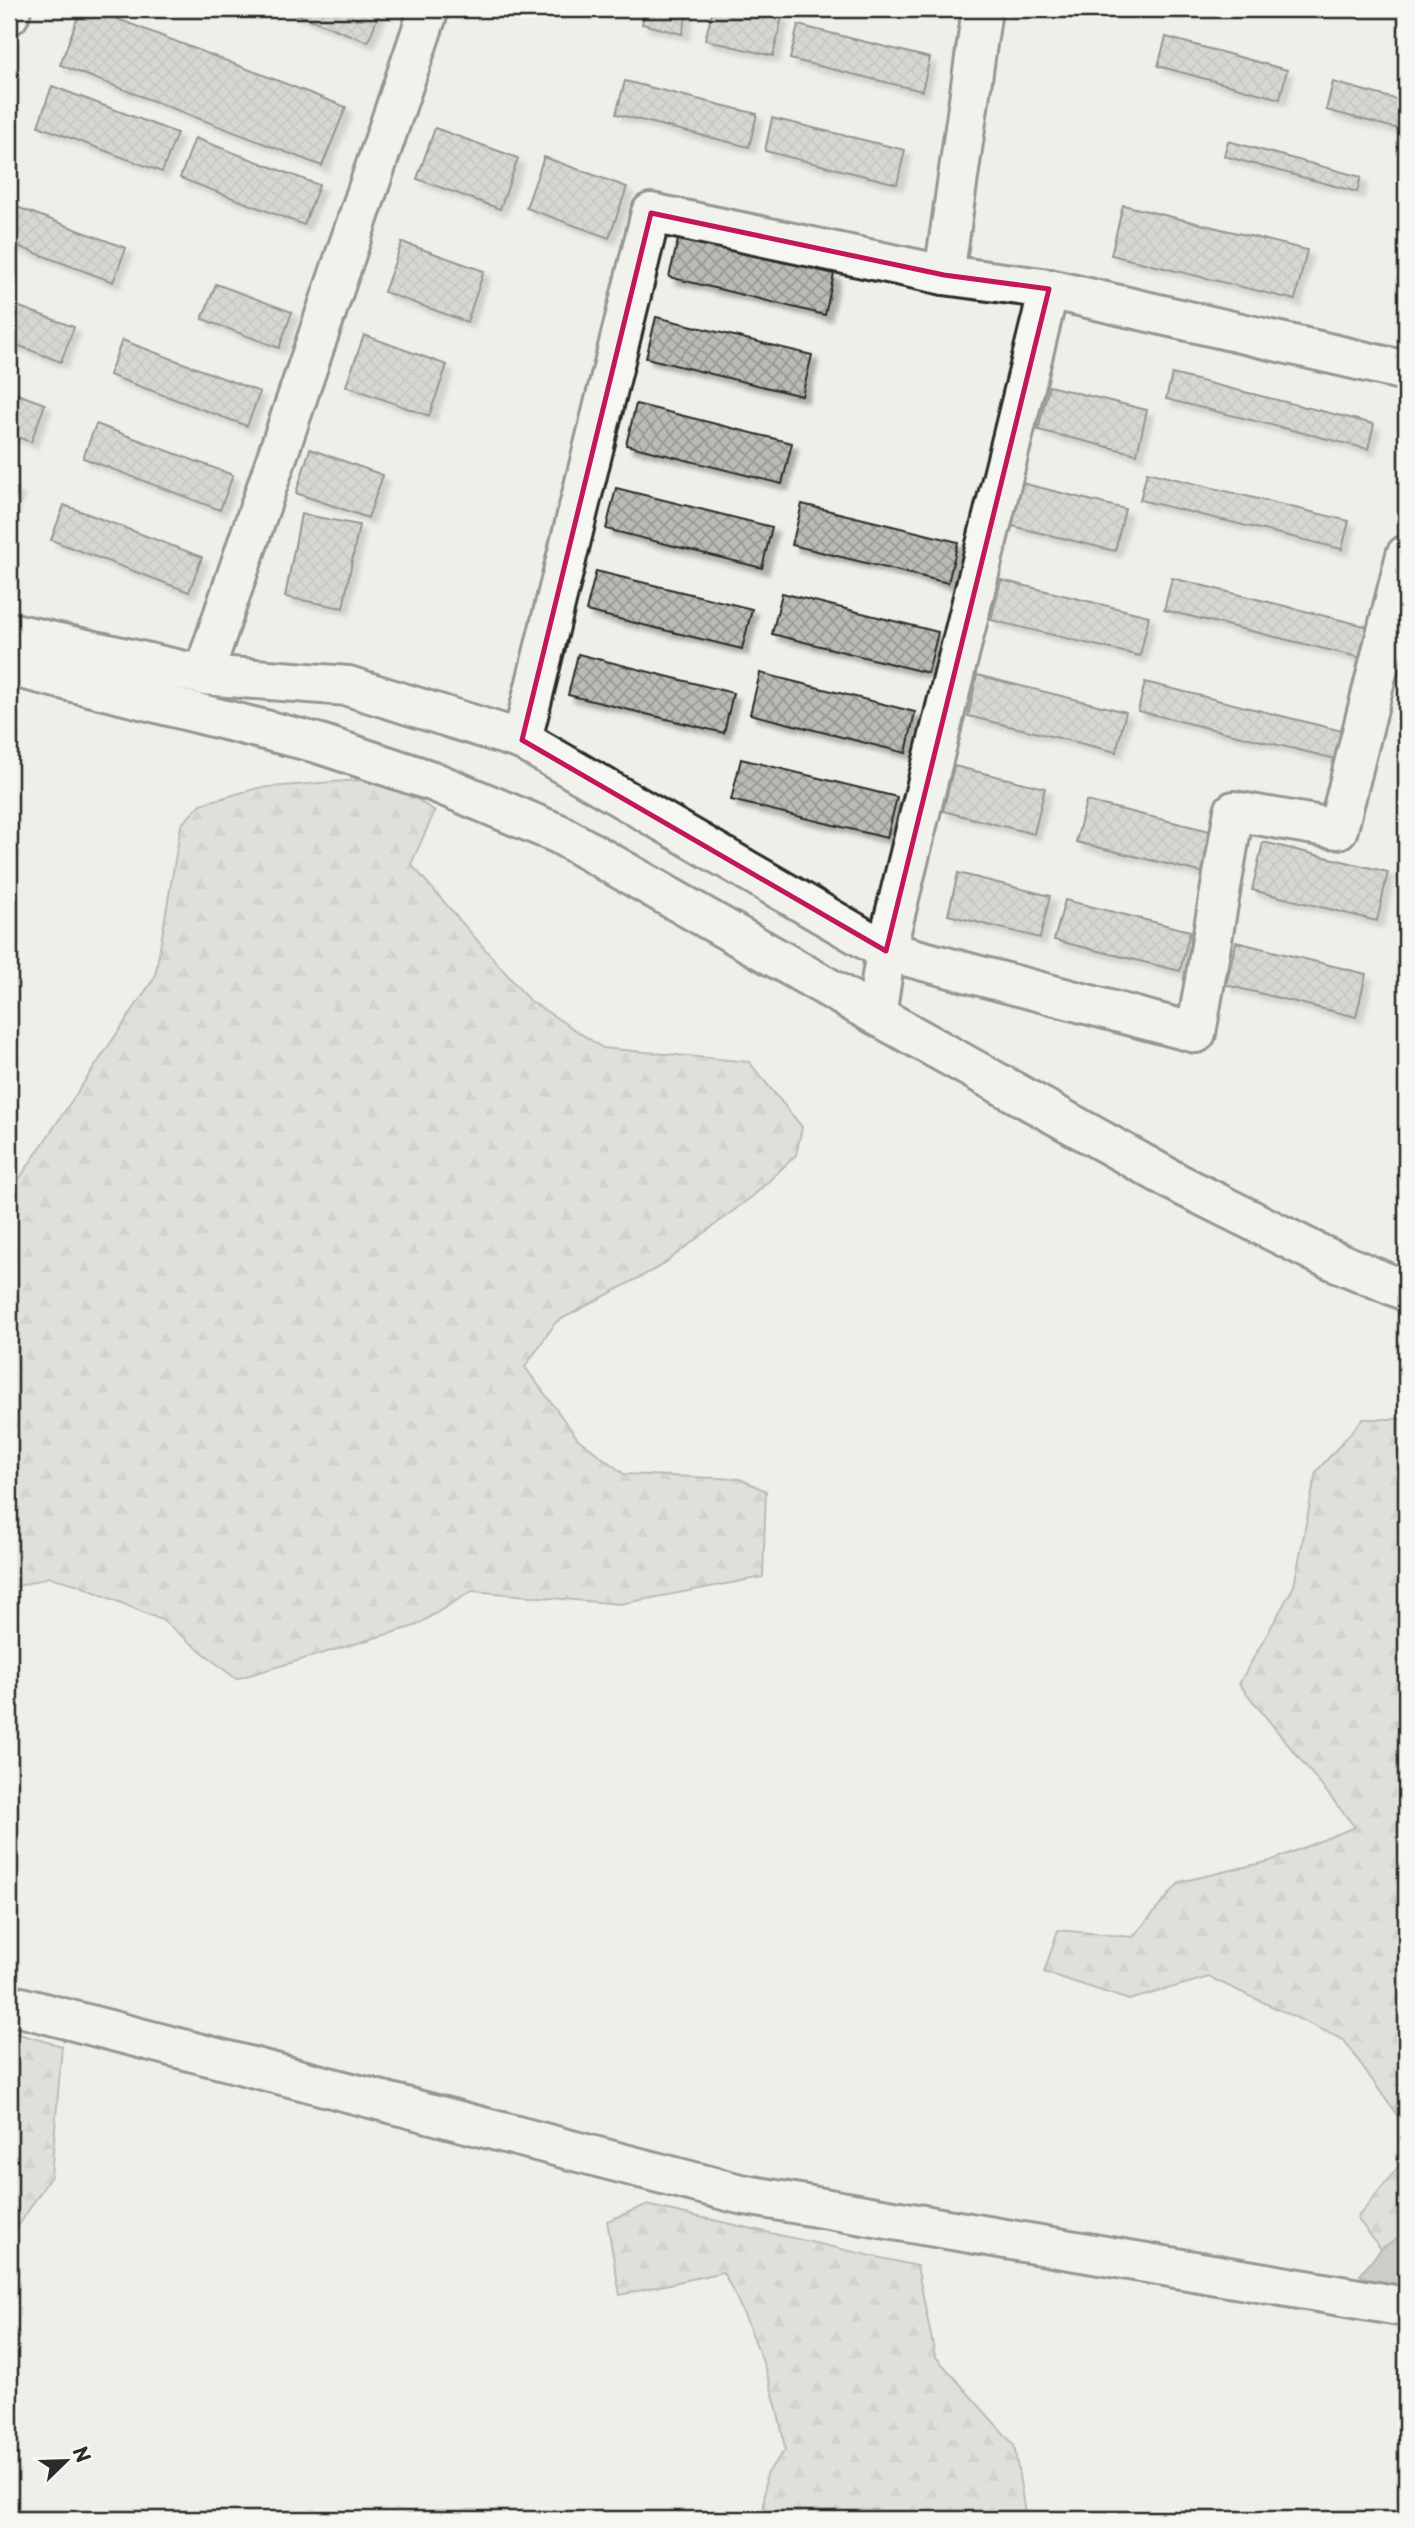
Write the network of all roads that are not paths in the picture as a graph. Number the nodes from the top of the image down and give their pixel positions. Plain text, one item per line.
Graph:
1 (11, 9) edge
2 (429, 9) edge
3 (982, 9) edge
4 (9, 15) edge
5 (944, 275) junction
6 (1049, 289) junction
7 (1406, 371) edge
8 (1406, 555) edge
9 (9, 632) edge
10 (9, 666) edge
11 (203, 675) junction
12 (522, 740) junction
13 (886, 951) junction
14 (876, 1016) junction
15 (1406, 1291) edge
16 (9, 2004) edge
17 (1406, 2307) edge

1 - 4 street
2 - 11 street
3 - 5 street
5 - 6 street
5 - 12 street
6 - 7 street
6 - 13 street
8 - 13 street
9 - 11 street
10 - 14 street
11 - 12 street
12 - 13 street
13 - 14 street
14 - 15 street
16 - 17 street

